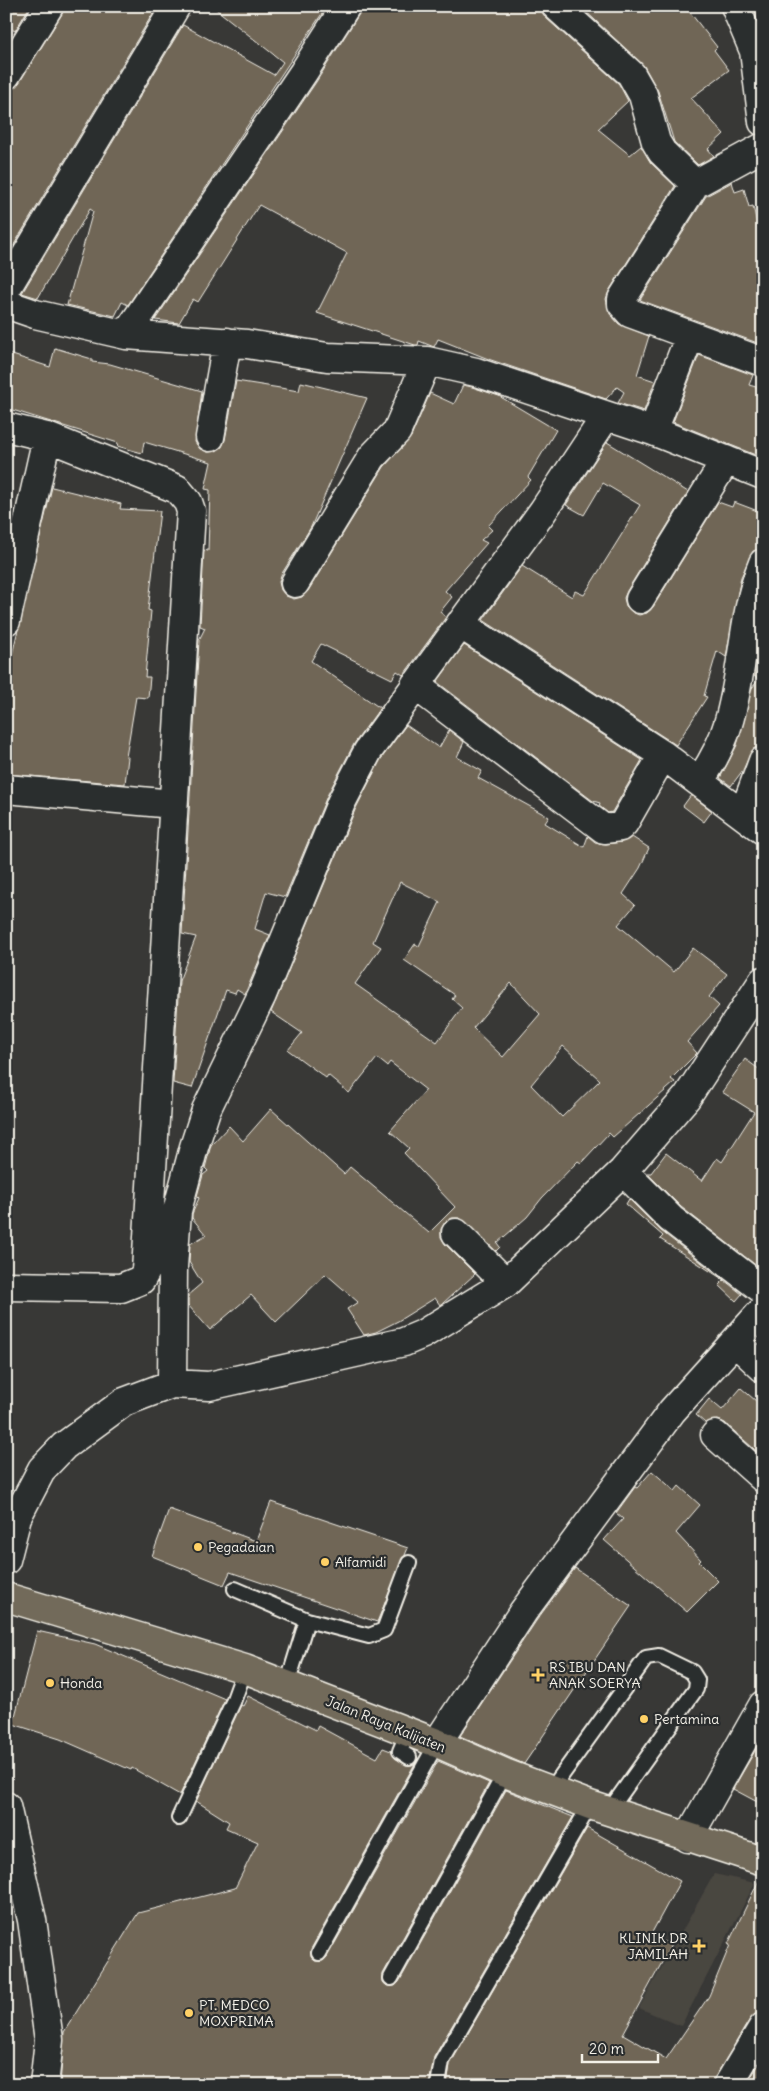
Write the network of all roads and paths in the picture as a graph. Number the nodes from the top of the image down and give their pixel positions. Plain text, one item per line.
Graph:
1 (49, 6) edge
2 (176, 6) edge
3 (346, 6) edge
4 (556, 6) edge
5 (735, 6) edge
6 (758, 48) edge
7 (6, 75) edge
8 (763, 122) edge
9 (763, 147) edge
10 (695, 184) junction
11 (6, 289) edge
12 (6, 304) edge
13 (126, 334) junction
14 (690, 335) junction
15 (227, 342) junction
16 (427, 361) junction
17 (763, 362) edge
18 (606, 416) junction
19 (6, 427) edge
20 (653, 431) junction
21 (48, 437) junction
22 (210, 437) dead end
23 (726, 460) junction
24 (763, 475) edge
25 (763, 563) edge
26 (295, 583) dead end
27 (640, 599) dead end
28 (6, 621) edge
29 (460, 624) junction
30 (415, 685) junction
31 (663, 755) junction
32 (763, 762) edge
33 (699, 782) junction
34 (6, 789) edge
35 (174, 804) junction
36 (753, 822) edge
37 (763, 981) edge
38 (632, 1180) junction
39 (456, 1233) dead end
40 (506, 1283) junction
41 (6, 1286) edge
42 (763, 1290) edge
43 (763, 1310) edge
44 (734, 1342) junction
45 (763, 1368) edge
46 (172, 1384) junction
47 (714, 1435) dead end
48 (763, 1478) edge
49 (6, 1560) edge
50 (409, 1563) dead end
51 (235, 1589) dead end
52 (6, 1597) edge
53 (307, 1620) junction
54 (245, 1669) junction
55 (287, 1684) junction
56 (763, 1705) edge
57 (437, 1744) junction
58 (505, 1774) junction
59 (551, 1790) junction
60 (6, 1806) edge
61 (599, 1808) junction
62 (179, 1818) dead end
63 (688, 1838) junction
64 (763, 1861) edge
65 (319, 1953) dead end
66 (391, 1978) dead end
67 (763, 2028) edge
68 (44, 2085) edge
69 (438, 2085) edge
70 (728, 2085) edge

1 - 7 street
2 - 11 street
3 - 13 street
4 - 10 street
5 - 6 street
6 - 8 street
9 - 10 street
10 - 14 street
12 - 13 street
13 - 15 street
14 - 17 street
14 - 20 street
15 - 16 street
15 - 22 street
16 - 18 street
16 - 26 street
18 - 20 street
18 - 29 street
19 - 21 street
20 - 23 street
21 - 28 street
21 - 35 street
23 - 24 street
23 - 27 street
25 - 33 street
29 - 30 street
29 - 31 street
30 - 31 street
30 - 46 street
31 - 33 street
32 - 36 street
33 - 36 street
34 - 35 street
35 - 41 street
37 - 38 street
38 - 40 street
38 - 42 street
39 - 40 street
40 - 46 street
43 - 44 street
44 - 45 street
44 - 57 street
46 - 49 street
47 - 48 street
50 - 53 lane
51 - 53 lane
52 - 54 main road, Jalan Raya Kalijaten
53 - 55 lane
54 - 55 main road, Jalan Raya Kalijaten
54 - 62 lane
55 - 57 main road, Jalan Raya Kalijaten
56 - 63 street
57 - 58 main road, Jalan Raya Kalijaten
57 - 65 lane
58 - 59 main road, Jalan Raya Kalijaten
58 - 66 lane
59 - 61 main road, Jalan Raya Kalijaten
59 - 61 lane
60 - 68 street
61 - 63 main road, Jalan Raya Kalijaten
61 - 69 lane
63 - 64 main road, Jalan Raya Kalijaten
67 - 70 street

